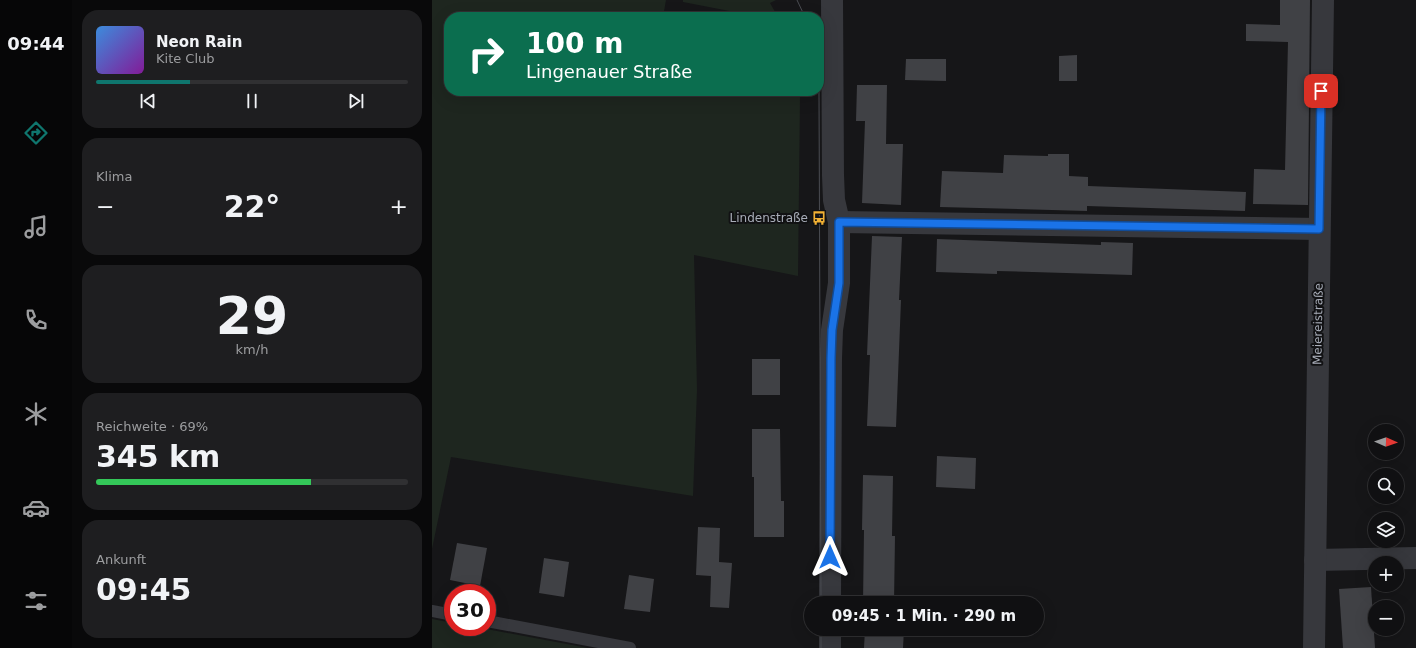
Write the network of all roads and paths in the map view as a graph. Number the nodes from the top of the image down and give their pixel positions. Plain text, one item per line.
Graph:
1 (832, 0) edge
2 (1323, 0) edge
3 (839, 222) junction
4 (1319, 229) junction
5 (1416, 558) edge
6 (1315, 560) junction
7 (830, 596) edge
8 (432, 611) edge
9 (444, 613) edge
10 (496, 623) edge
11 (830, 636) edge
12 (630, 648) edge
13 (830, 648) edge
14 (1314, 648) edge

1 - 3 street
2 - 4 street, Meiereistraße
3 - 4 street
3 - 7 street
4 - 6 street, Meiereistraße
5 - 6 street
6 - 14 street, Meiereistraße
8 - 9 lane
10 - 12 lane
11 - 13 street

